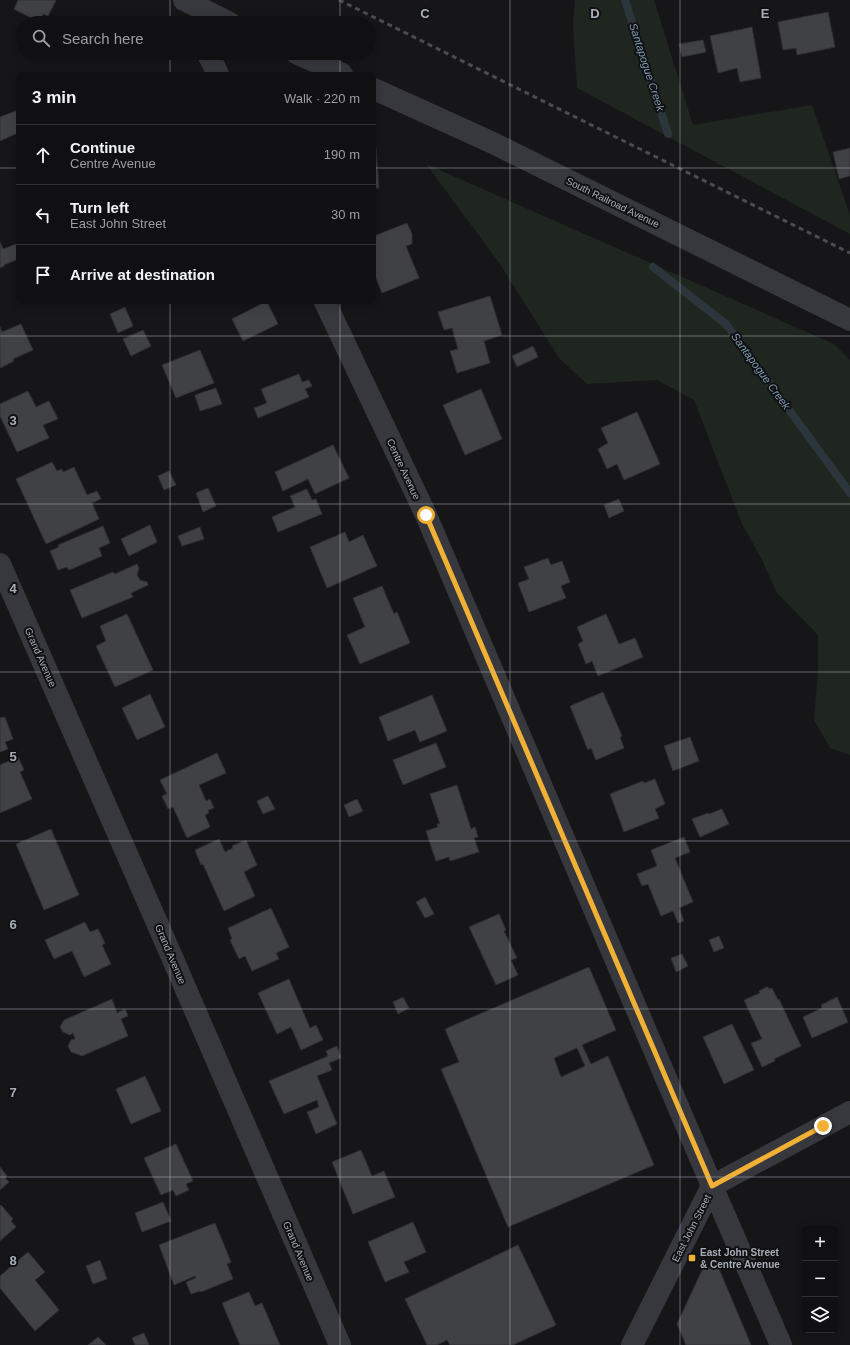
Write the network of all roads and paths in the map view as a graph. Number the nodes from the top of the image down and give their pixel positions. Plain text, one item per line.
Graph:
1 (184, 0) edge
2 (213, 16) edge
3 (211, 60) edge
4 (311, 60) edge
5 (217, 72) edge
6 (338, 72) edge
7 (376, 90) edge
8 (326, 304) edge
9 (850, 320) edge
10 (0, 564) edge
11 (850, 1112) edge
12 (712, 1186) junction
13 (340, 1345) edge
14 (632, 1345) edge
15 (781, 1345) edge

1 - 2 street
3 - 5 street
4 - 6 street
7 - 9 street, South Railroad Avenue
8 - 12 street, Centre Avenue
10 - 13 street, Grand Avenue
11 - 12 street, East John Street
12 - 14 street, East John Street
12 - 15 street, Centre Avenue

